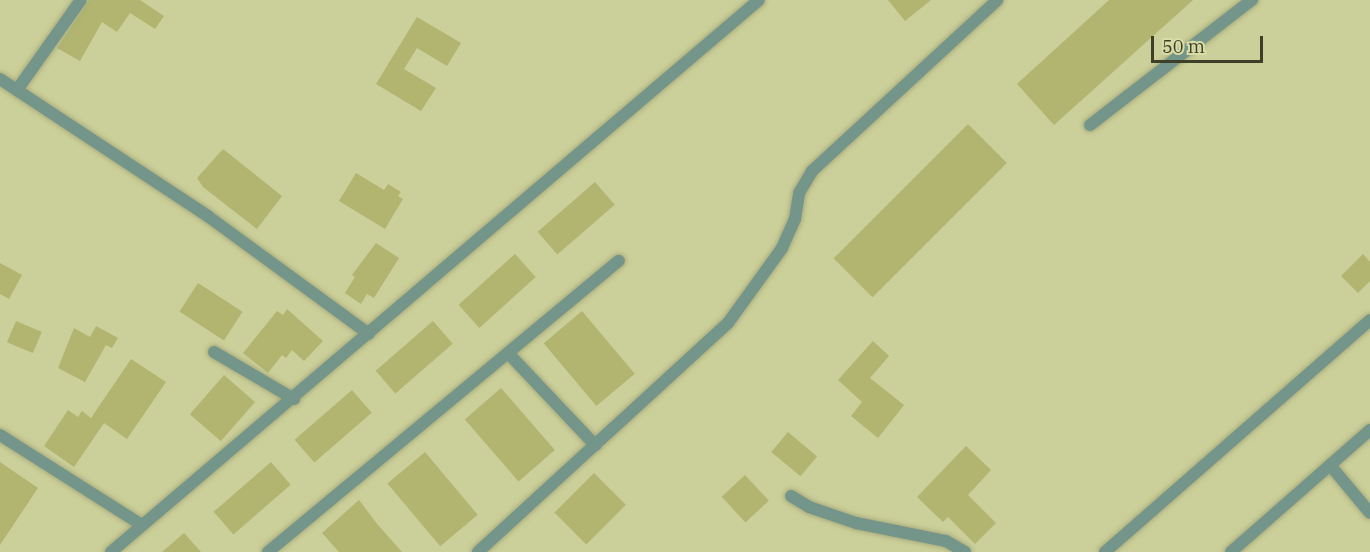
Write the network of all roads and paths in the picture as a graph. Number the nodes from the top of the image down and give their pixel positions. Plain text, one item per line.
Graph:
1 (81, 0) edge
2 (759, 0) edge
3 (997, 0) edge
4 (1252, 0) edge
5 (0, 79) edge
6 (17, 90) junction
7 (1090, 125) dead end
8 (619, 261) dead end
9 (1370, 320) edge
10 (369, 334) junction
11 (214, 352) dead end
12 (508, 353) junction
13 (294, 399) junction
14 (1370, 430) edge
15 (0, 435) edge
16 (595, 445) junction
17 (1330, 465) junction
18 (791, 496) dead end
19 (1370, 513) edge
20 (142, 525) junction
21 (111, 552) edge
22 (268, 552) edge
23 (478, 552) edge
24 (965, 552) edge
25 (1105, 552) edge
26 (1231, 552) edge

1 - 6 street
2 - 10 street
3 - 16 street
4 - 7 street
5 - 6 street
6 - 10 street
8 - 12 street
9 - 25 street
10 - 13 street
11 - 13 street
12 - 16 street
12 - 22 street
13 - 20 street
14 - 17 street
15 - 20 street
16 - 23 street
17 - 19 street
17 - 26 street
18 - 24 street
20 - 21 street

